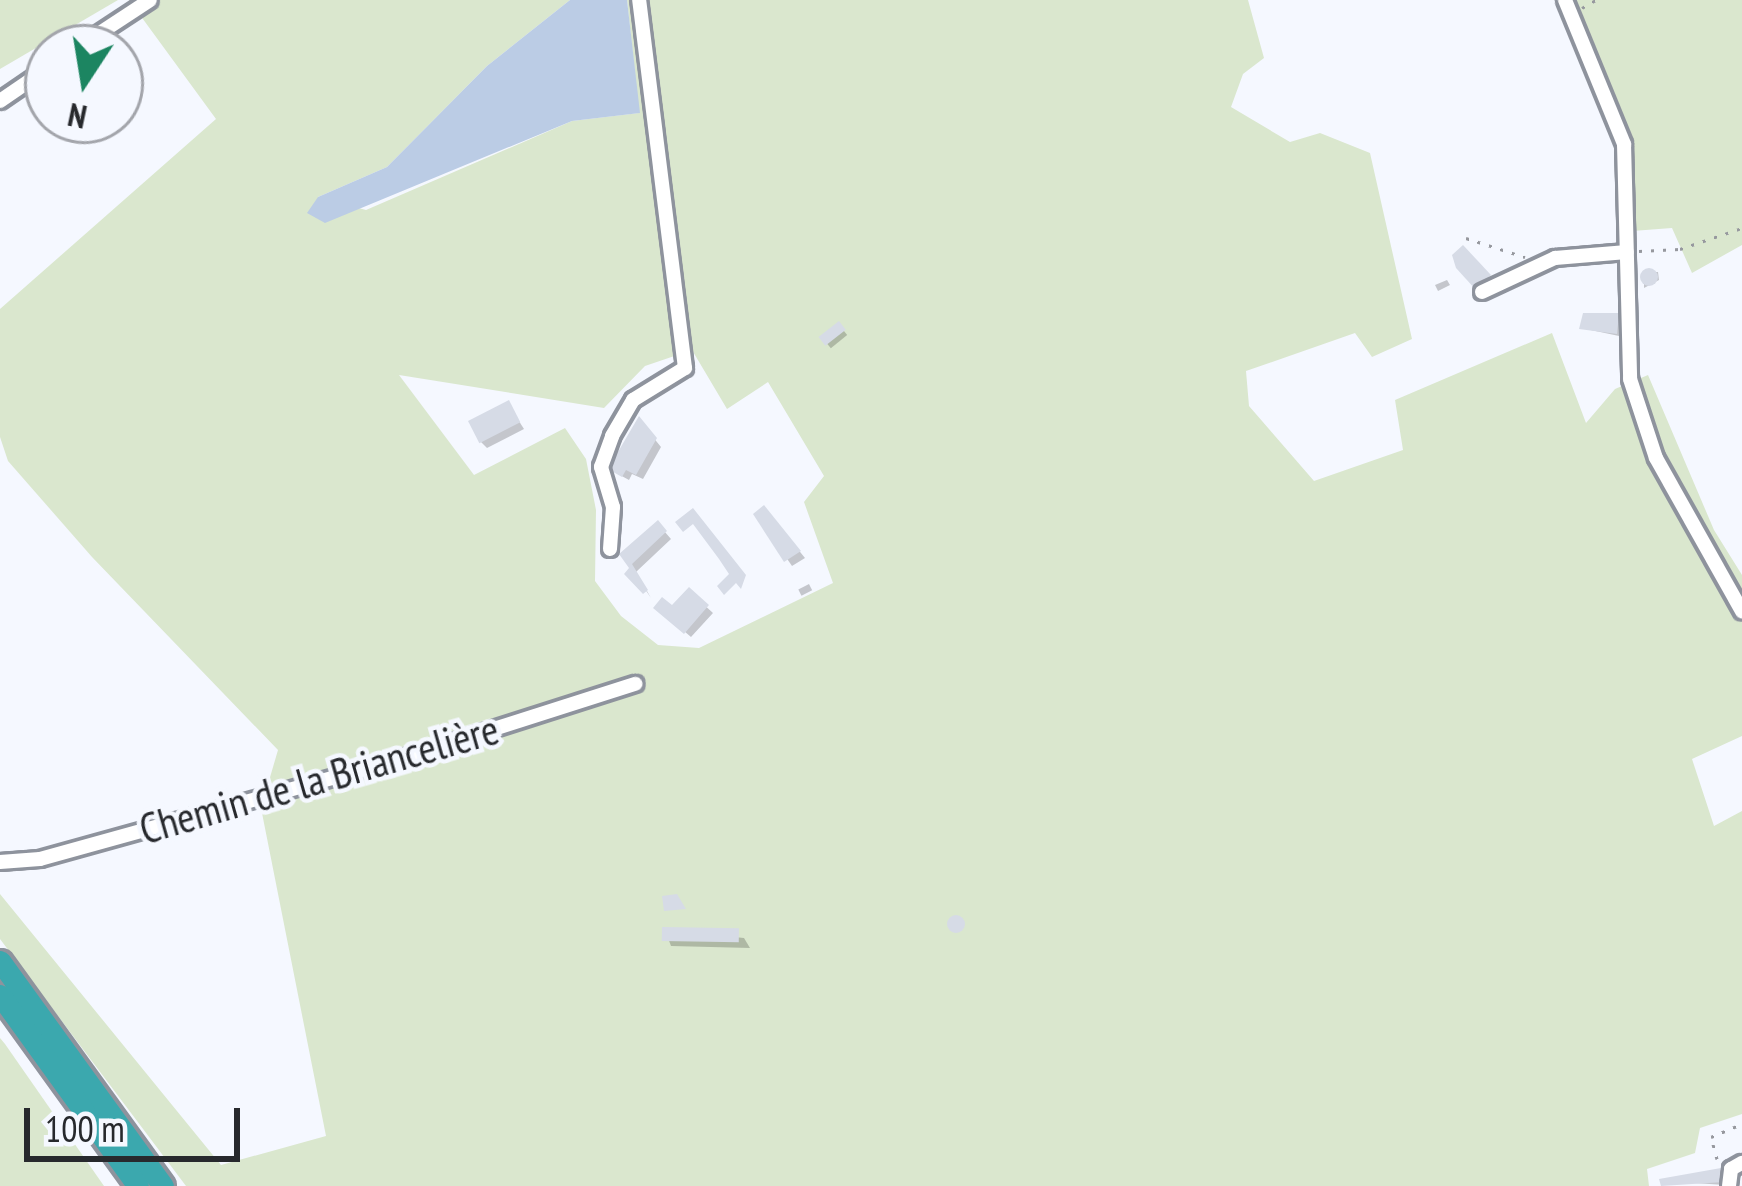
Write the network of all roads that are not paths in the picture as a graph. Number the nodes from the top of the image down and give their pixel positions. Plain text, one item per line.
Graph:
1 (150, 0) edge
2 (639, 0) edge
3 (1565, 0) edge
4 (114, 24) edge
5 (1628, 252) junction
6 (1482, 292) dead end
7 (610, 549) dead end
8 (1742, 611) edge
9 (635, 684) dead end
10 (0, 862) edge
11 (0, 962) edge
12 (0, 995) edge
13 (1736, 1166) edge
14 (138, 1186) edge
15 (163, 1186) edge
16 (1729, 1186) edge

1 - 4 street
2 - 7 street
3 - 5 street
5 - 6 street
5 - 8 street
9 - 10 street, Chemin de la Briancelière
11 - 15 highway
12 - 14 highway
13 - 16 street

